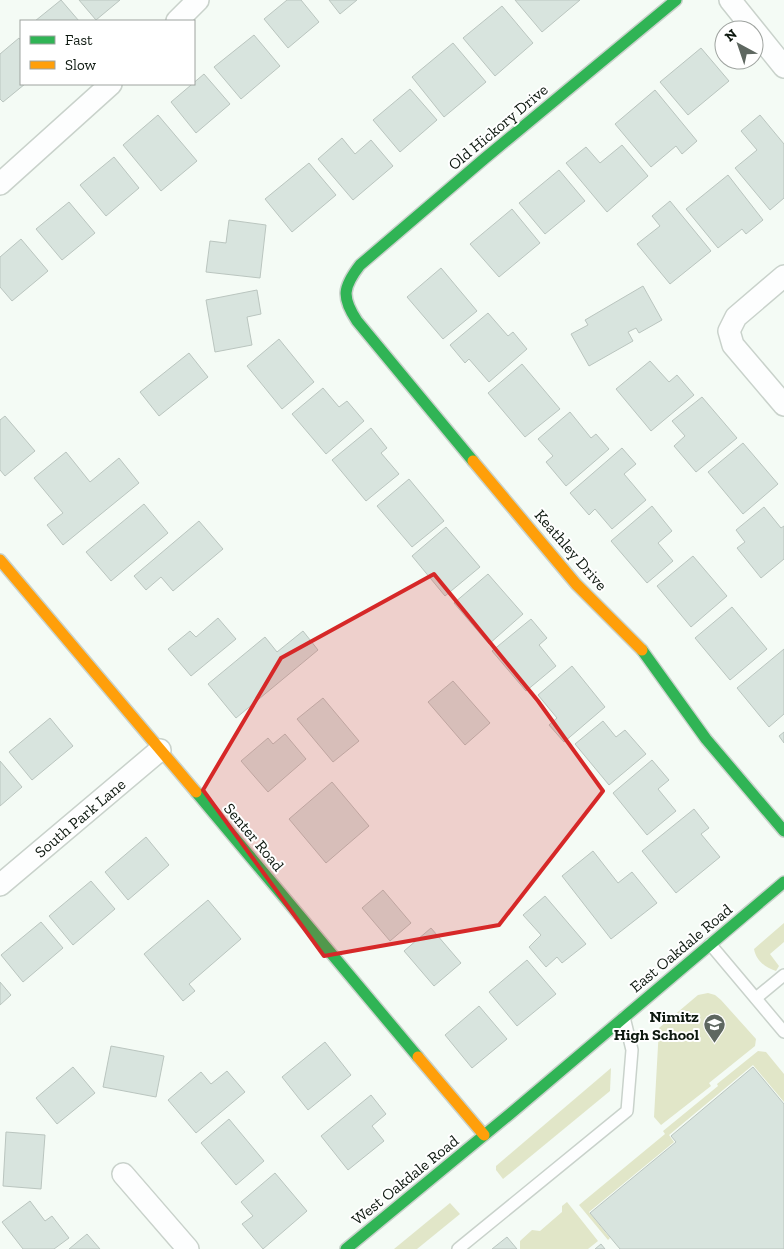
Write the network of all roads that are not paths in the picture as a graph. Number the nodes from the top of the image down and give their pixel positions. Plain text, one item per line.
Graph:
1 (198, 0) edge
2 (676, 0) edge
3 (730, 0) edge
4 (178, 20) edge
5 (784, 67) edge
6 (110, 85) edge
7 (0, 184) edge
8 (784, 276) edge
9 (346, 285) joint
10 (784, 405) edge
11 (0, 560) edge
12 (160, 750) junction
13 (784, 831) edge
14 (784, 882) edge
15 (0, 886) edge
16 (710, 944) junction
17 (784, 975) edge
18 (756, 998) junction
19 (624, 1017) junction
20 (784, 1032) edge
21 (484, 1135) junction
22 (123, 1174) dead end
23 (188, 1249) edge
24 (346, 1249) edge
25 (458, 1249) edge

1 - 4 street
2 - 9 street, Old Hickory Drive
3 - 5 street
6 - 7 street
8 - 10 street
9 - 13 street, Keathley Drive
11 - 12 street, Senter Road
12 - 15 street, South Park Lane
12 - 21 street, Senter Road
14 - 16 street, East Oakdale Road
16 - 18 lane
16 - 19 street, East Oakdale Road
17 - 18 lane
18 - 20 lane
19 - 21 street, East Oakdale Road
19 - 25 lane
21 - 24 street, West Oakdale Road
22 - 23 street

